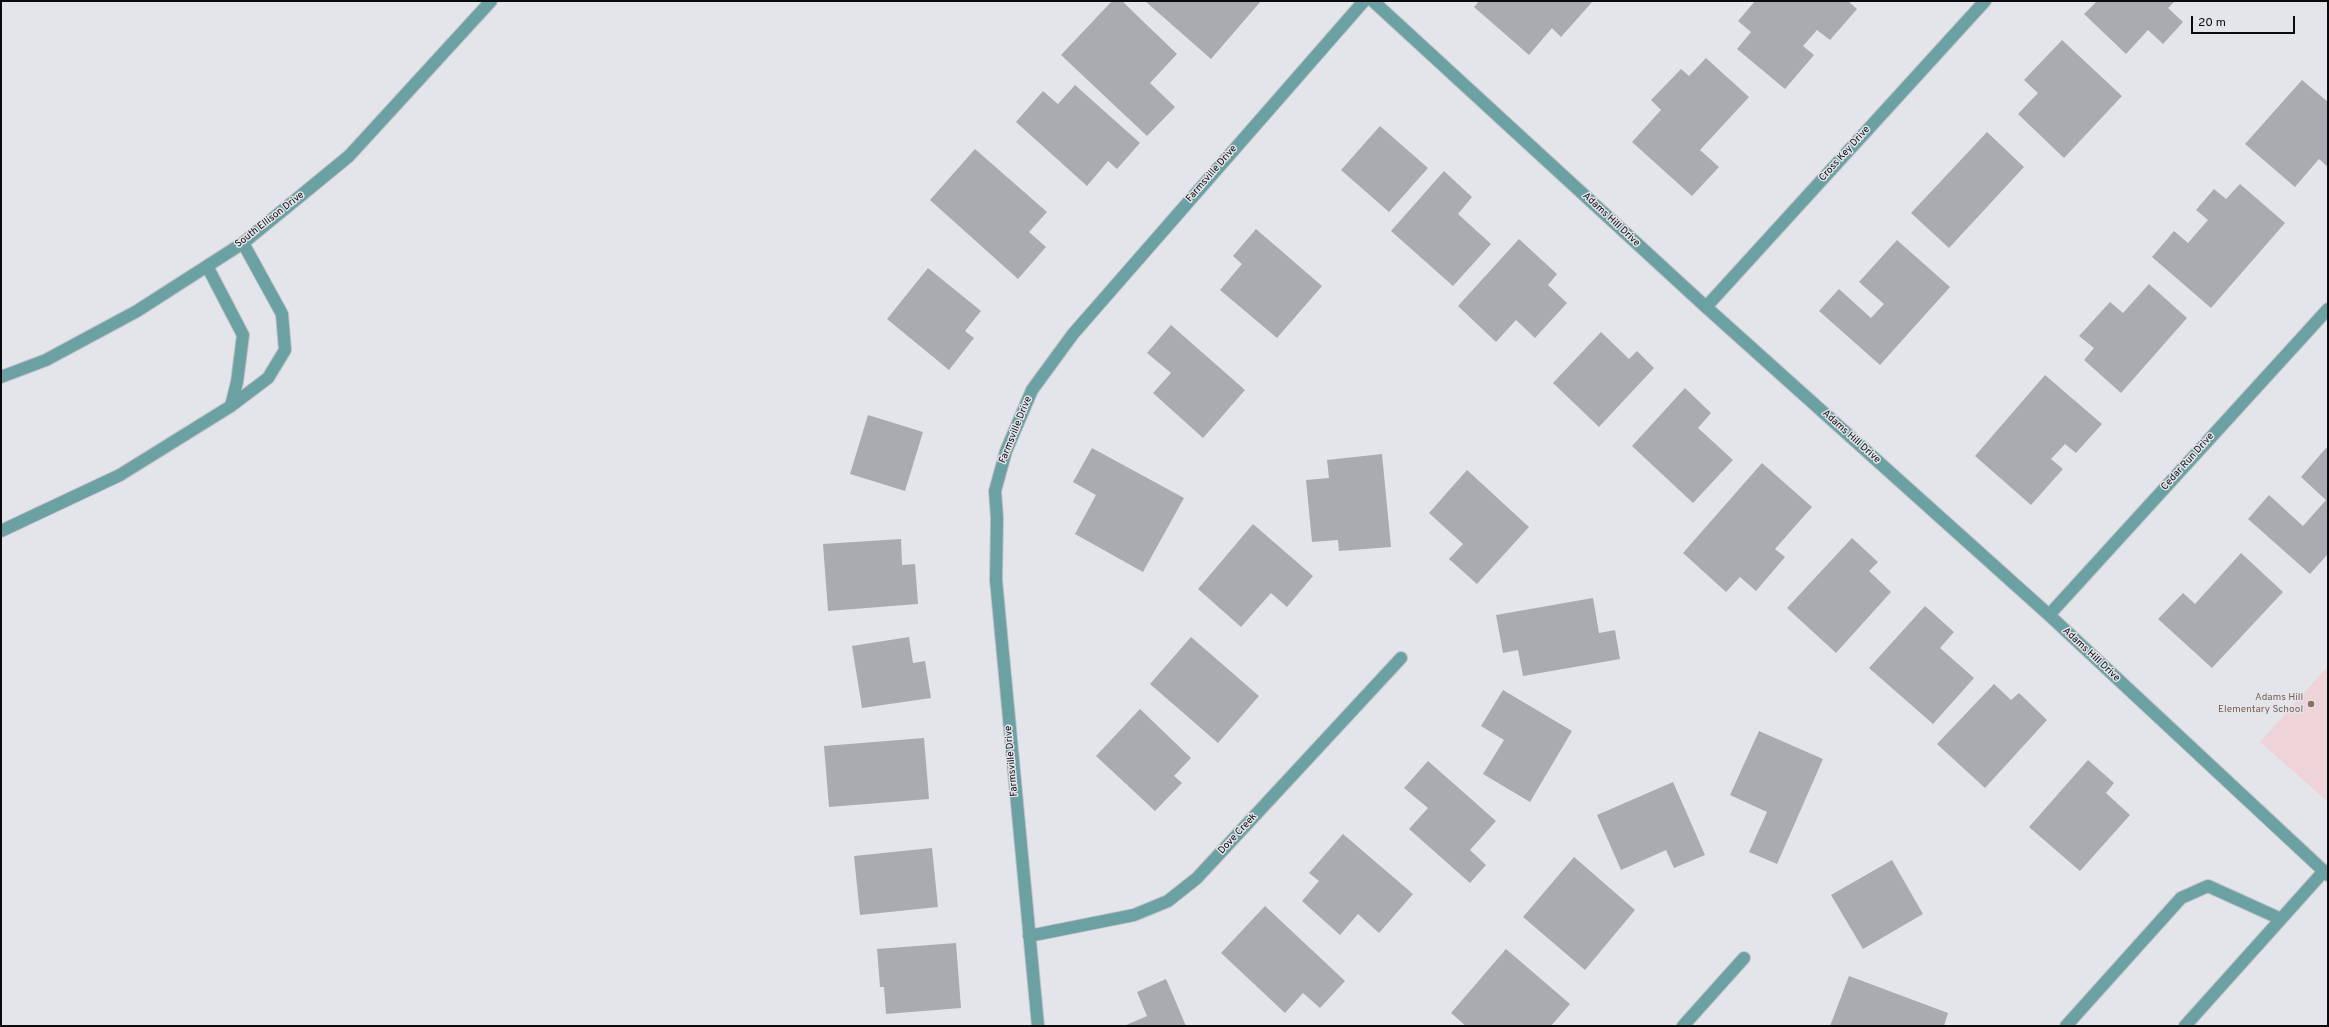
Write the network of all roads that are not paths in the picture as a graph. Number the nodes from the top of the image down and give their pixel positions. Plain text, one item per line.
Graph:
1 (492, 1) edge
2 (1364, 1) edge
3 (1373, 1) edge
4 (1985, 1) edge
5 (243, 242) junction
6 (207, 266) junction
7 (1706, 307) junction
8 (2328, 309) edge
9 (1, 377) edge
10 (231, 406) junction
11 (1, 531) edge
12 (2049, 615) junction
13 (1401, 658) dead end
14 (2326, 873) edge
15 (2281, 919) junction
16 (1029, 936) junction
17 (1744, 958) dead end
18 (1038, 1026) edge
19 (1683, 1026) edge
20 (2066, 1026) edge
21 (2185, 1026) edge

1 - 5 street, South Ellison Drive
2 - 16 street, Farmsville Drive
3 - 7 street, Adams Hill Drive
4 - 7 street, Cross Key Drive
5 - 6 street, South Ellison Drive
5 - 10 street
6 - 9 street, South Ellison Drive
6 - 10 street
7 - 12 street, Adams Hill Drive
8 - 12 street, Cedar Run Drive
10 - 11 street
12 - 14 street, Adams Hill Drive
13 - 16 street, Dove Creek
14 - 15 street
15 - 20 street
15 - 21 street
16 - 18 street, Farmsville Drive
17 - 19 street

